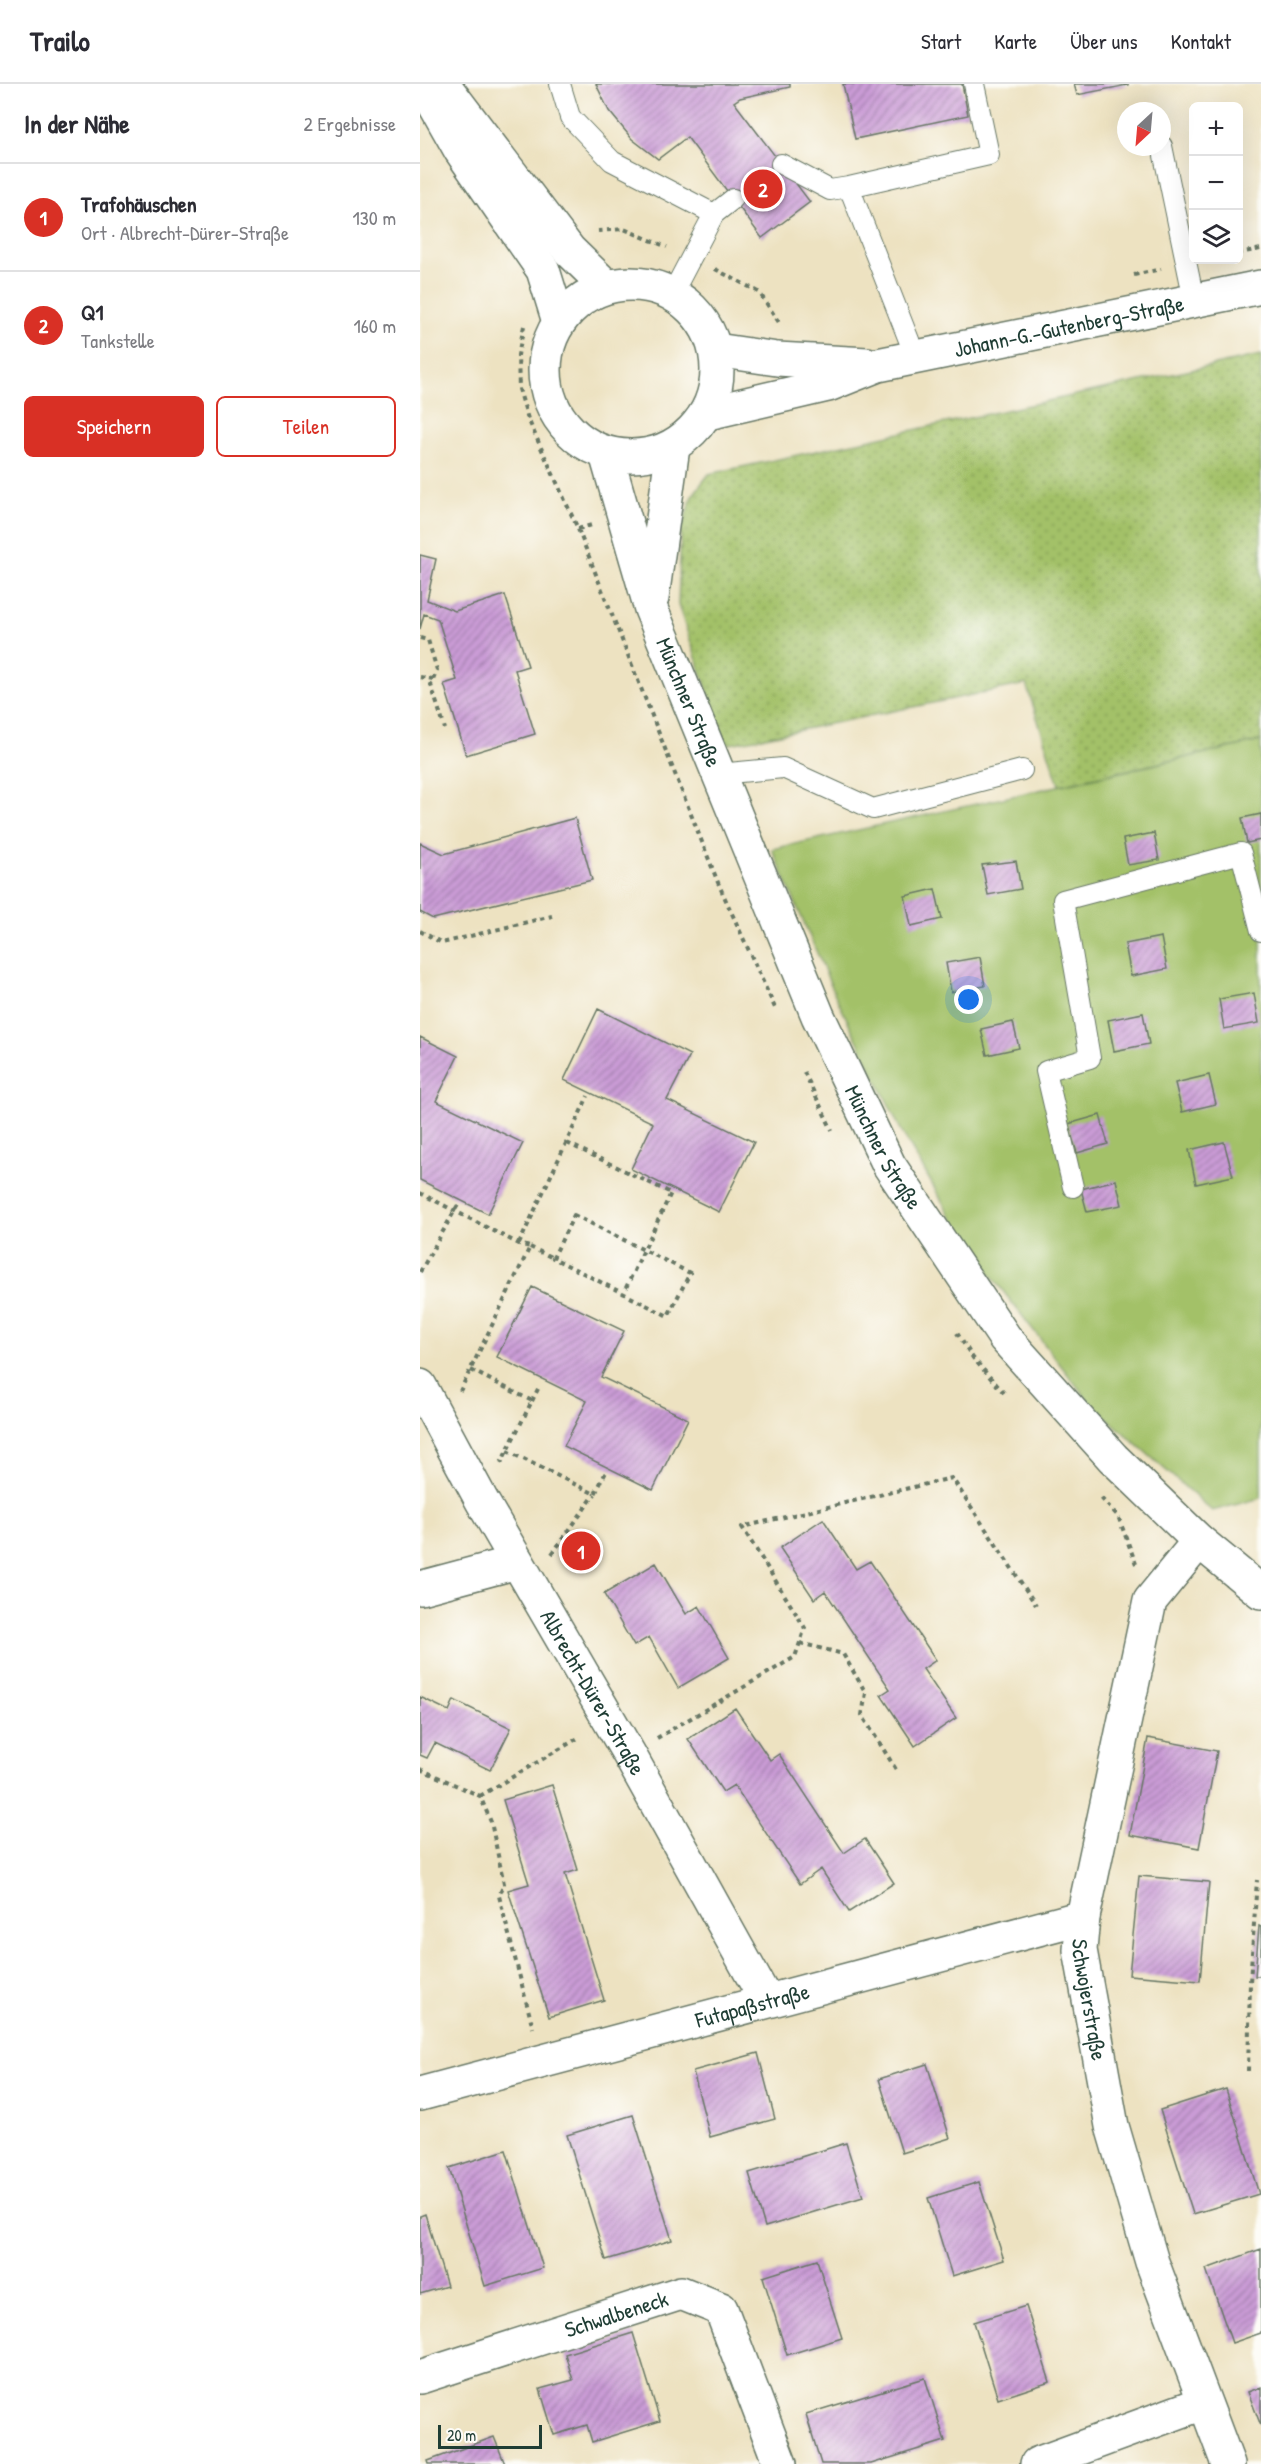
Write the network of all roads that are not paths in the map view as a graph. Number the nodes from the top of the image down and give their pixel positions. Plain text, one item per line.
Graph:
1 (423, 84) edge
2 (443, 84) edge
3 (560, 84) edge
4 (974, 84) edge
5 (1164, 156) edge
6 (781, 164) dead end
7 (849, 187) junction
8 (733, 200) dead end
9 (714, 214) junction
10 (606, 286) junction
11 (1261, 287) edge
12 (672, 294) junction
13 (1194, 300) junction
14 (559, 322) junction
15 (716, 350) junction
16 (916, 358) junction
17 (878, 365) junction
18 (708, 413) junction
19 (673, 447) junction
20 (606, 454) junction
21 (651, 609) junction
22 (1022, 770) dead end
23 (718, 774) junction
24 (1261, 931) edge
25 (1073, 1187) dead end
26 (420, 1386) edge
27 (1199, 1541) junction
28 (524, 1573) junction
29 (420, 1588) edge
30 (1261, 1592) edge
31 (1083, 1917) junction
32 (766, 2000) junction
33 (420, 2094) edge
34 (420, 2377) edge
35 (1203, 2403) junction
36 (780, 2464) edge
37 (1037, 2464) edge
38 (1228, 2464) edge

1 - 14 street
2 - 10 street
3 - 9 lane
4 - 7 lane
5 - 13 lane
6 - 7 lane
7 - 16 lane
8 - 9 lane
9 - 12 lane
10 - 12 street
10 - 14 street
11 - 13 street, Johann-G.-Gutenberg-Straße
12 - 15 street
13 - 16 street, Johann-G.-Gutenberg-Straße
14 - 20 street
15 - 17 street, Johann-G.-Gutenberg-Straße
15 - 18 street
16 - 17 street, Johann-G.-Gutenberg-Straße
17 - 18 street, Johann-G.-Gutenberg-Straße
18 - 19 street
19 - 20 street
19 - 21 street, Münchner Straße
20 - 21 street, Münchner Straße
21 - 23 street, Münchner Straße
22 - 23 lane
23 - 27 street, Münchner Straße
24 - 25 lane
26 - 28 street, Albrecht-Dürer-Straße
27 - 30 street, Münchner Straße
27 - 31 street, Schwojerstraße
28 - 29 street
28 - 32 street, Albrecht-Dürer-Straße
31 - 32 street, Futapaßstraße
31 - 35 street, Schwojerstraße
32 - 33 street, Futapaßstraße
34 - 36 street, Schwalbeneck
35 - 37 street
35 - 38 street, Schwojerstraße

